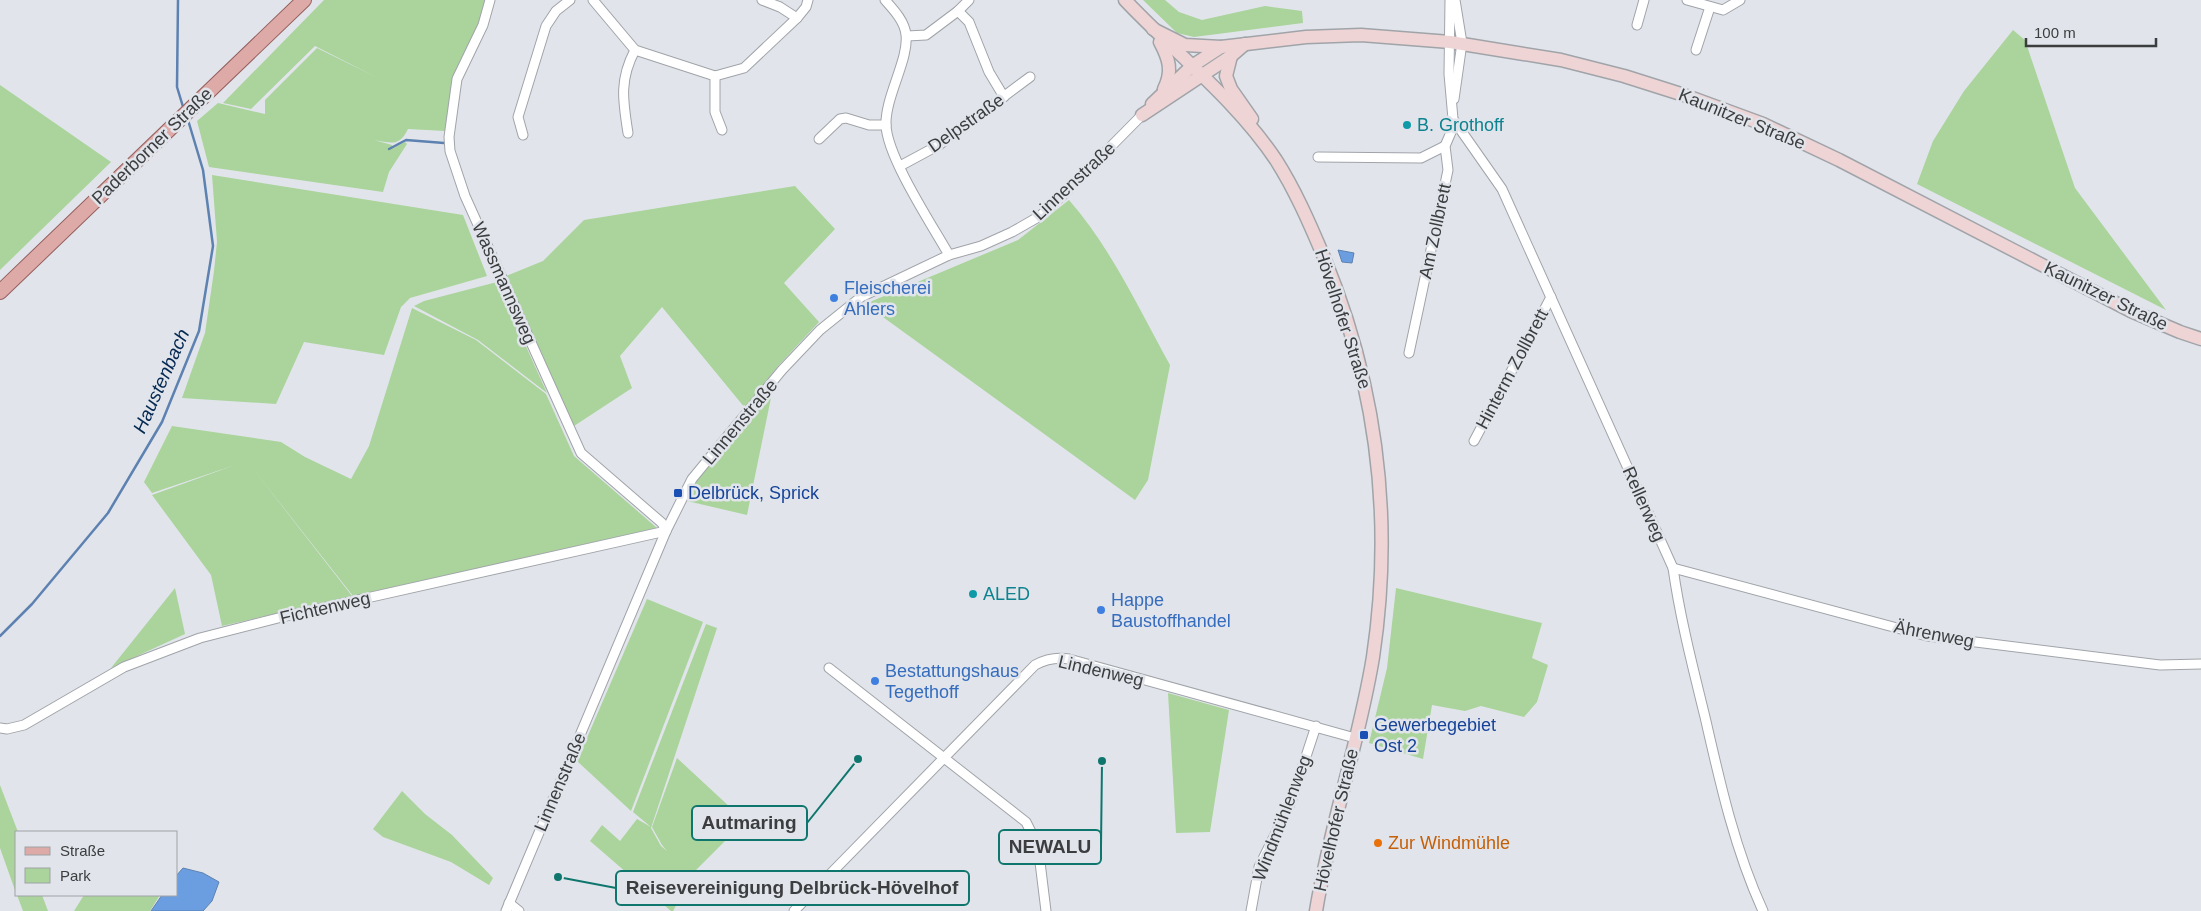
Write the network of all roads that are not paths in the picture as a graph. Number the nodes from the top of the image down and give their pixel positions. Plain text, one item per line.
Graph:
1 (304, 0) edge
2 (490, 0) edge
3 (570, 0) edge
4 (593, 0) edge
5 (762, 0) edge
6 (808, 0) edge
7 (884, 0) edge
8 (969, 0) edge
9 (1125, 0) edge
10 (1450, 0) edge
11 (1455, 0) edge
12 (1644, 0) edge
13 (1687, 0) edge
14 (1740, 0) edge
15 (1729, 3) edge
16 (1710, 7) junction
17 (958, 11) junction
18 (797, 18) junction
19 (1637, 25) dead end
20 (1153, 29) junction
21 (906, 36) junction
22 (1456, 42) junction
23 (1245, 44) junction
24 (1221, 47) junction
25 (635, 50) junction
26 (1696, 50) dead end
27 (1231, 56) junction
28 (1197, 71) junction
29 (715, 76) junction
30 (1030, 77) dead end
31 (1161, 94) junction
32 (1004, 97) junction
33 (1142, 115) junction
34 (1455, 123) junction
35 (886, 124) junction
36 (722, 130) dead end
37 (628, 133) dead end
38 (523, 135) dead end
39 (819, 139) dead end
40 (1262, 142) junction
41 (1445, 146) junction
42 (1318, 157) dead end
43 (900, 166) junction
44 (949, 255) junction
45 (0, 292) edge
46 (1551, 297) junction
47 (2201, 339) edge
48 (1409, 353) dead end
49 (1474, 441) dead end
50 (666, 530) junction
51 (1673, 568) junction
52 (2201, 664) edge
53 (830, 668) dead end
54 (1316, 726) junction
55 (0, 728) edge
56 (1355, 738) junction
57 (946, 758) junction
58 (508, 907) edge
59 (519, 911) edge
60 (794, 911) edge
61 (1046, 911) edge
62 (1251, 911) edge
63 (1316, 911) edge
64 (1763, 911) edge

1 - 45 main road, Paderborner Straße
2 - 50 street, Wassmannsweg
3 - 38 street
4 - 25 street
5 - 18 street
6 - 18 street
7 - 21 street
8 - 17 street
9 - 20 main road, Hövelhofer Straße
10 - 22 street
11 - 22 street
12 - 19 street
13 - 16 street
14 - 15 street
15 - 16 street
16 - 26 street
17 - 21 street
17 - 32 street
18 - 29 street
20 - 24 main road
20 - 28 main road, Hövelhofer Straße
20 - 31 main road
21 - 35 street
22 - 23 main road, Kaunitzer Straße
22 - 34 street
22 - 47 main road, Kaunitzer Straße
23 - 24 main road, Kaunitzer Straße
23 - 27 main road
24 - 28 main road
25 - 29 street
25 - 37 street
27 - 28 main road
27 - 40 main road
28 - 31 main road
28 - 33 main road
28 - 40 main road, Hövelhofer Straße
29 - 36 street
30 - 32 street, Delpstraße
31 - 33 main road
32 - 43 street, Delpstraße
33 - 44 street, Linnenstraße
34 - 41 street
34 - 46 street, Rellerweg
35 - 39 street
35 - 43 street
40 - 56 main road, Hövelhofer Straße
41 - 42 street
41 - 48 street, Am Zollbrett
43 - 44 street
44 - 50 street, Linnenstraße
46 - 49 street, Hinterm Zollbrett
46 - 51 street, Rellerweg
50 - 55 street, Fichtenweg
50 - 58 street, Linnenstraße
51 - 52 street, Ährenweg
51 - 64 street, Rellerweg
53 - 57 street
54 - 56 street, Lindenweg
54 - 57 street, Lindenweg
54 - 62 street, Windmühlenweg
56 - 63 main road, Hövelhofer Straße
57 - 60 street, Lindenweg
57 - 61 street
58 - 59 street

